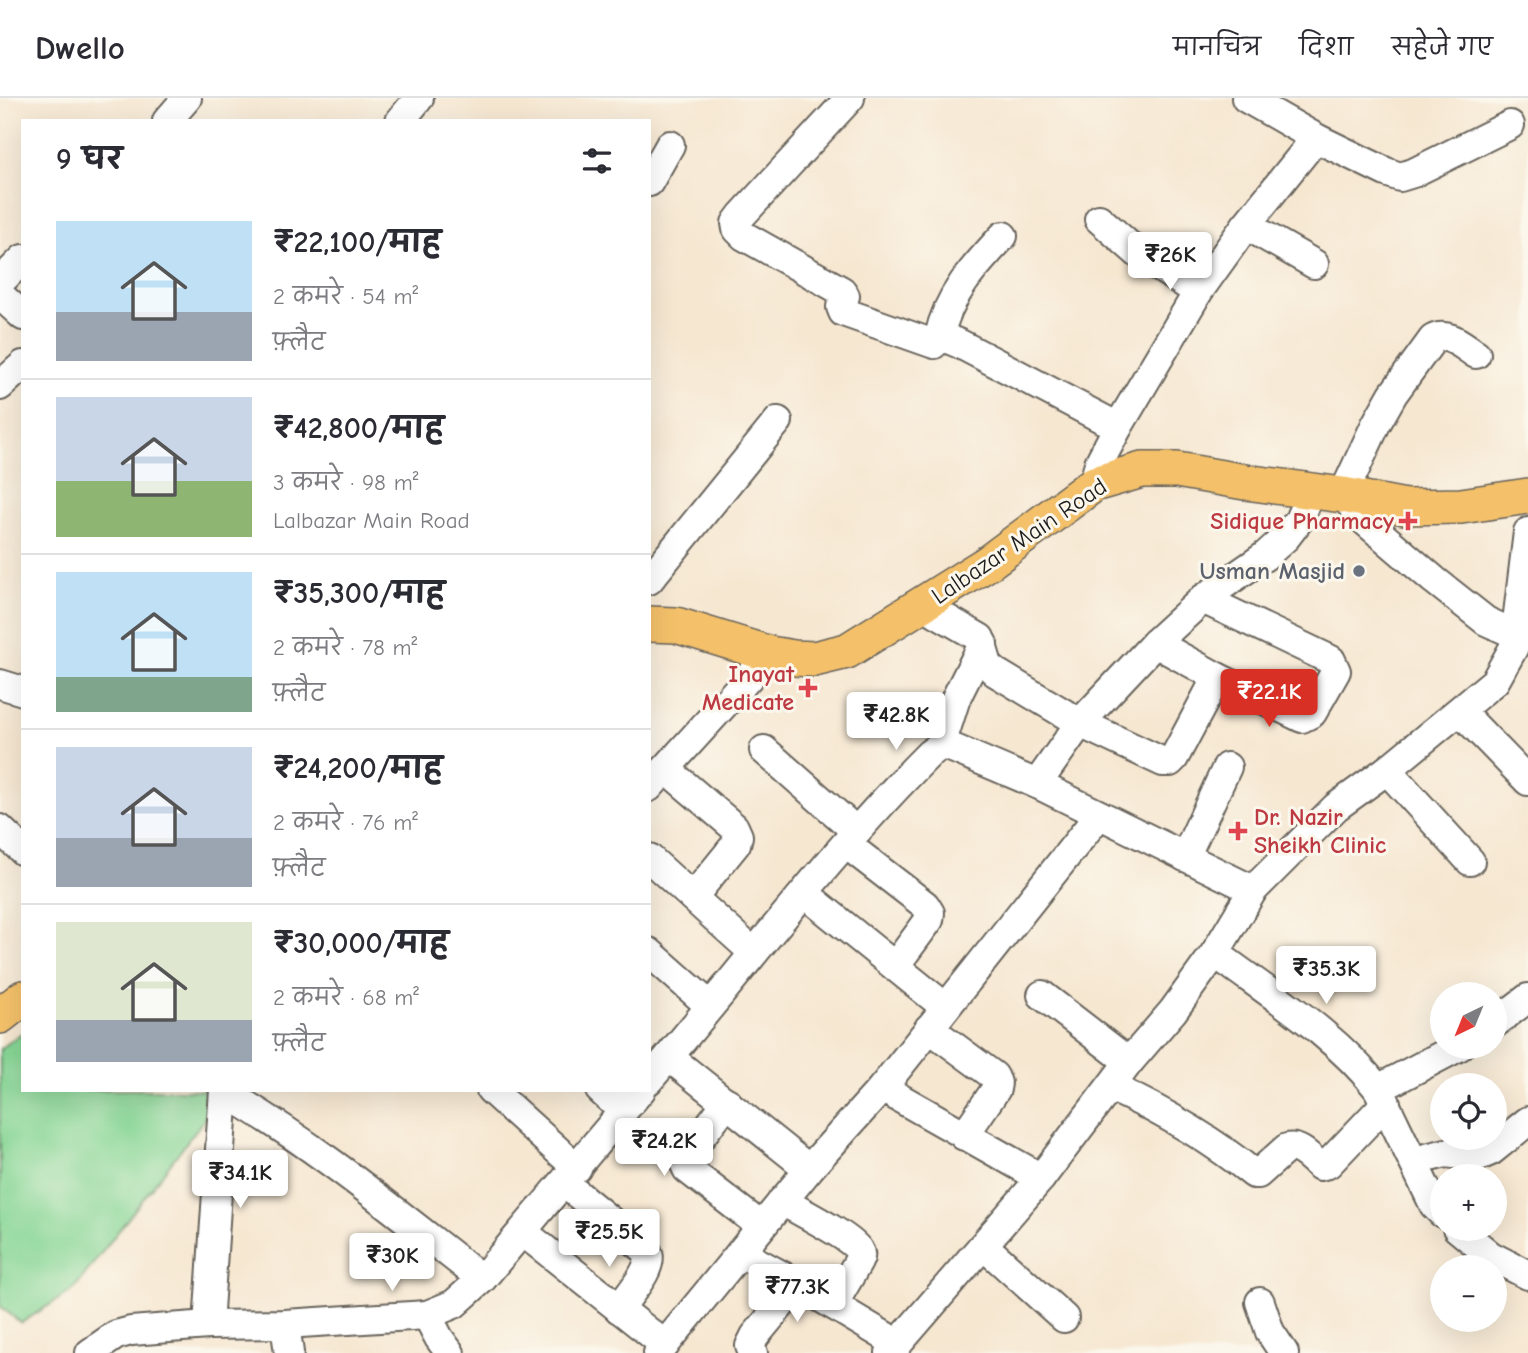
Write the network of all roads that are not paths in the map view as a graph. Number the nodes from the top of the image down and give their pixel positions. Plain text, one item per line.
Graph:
1 (187, 98) edge
2 (419, 98) edge
3 (850, 98) edge
4 (1246, 98) edge
5 (169, 119) edge
6 (402, 119) edge
7 (1510, 125) dead end
8 (1316, 138) junction
9 (670, 145) dead end
10 (651, 178) edge
11 (1099, 219) dead end
12 (1246, 225) junction
13 (1003, 236) dead end
14 (21, 261) edge
15 (1314, 264) dead end
16 (0, 282) edge
17 (1198, 292) junction
18 (0, 295) edge
19 (21, 314) edge
20 (939, 337) junction
21 (1476, 354) dead end
22 (21, 367) edge
23 (0, 386) edge
24 (778, 421) dead end
25 (1118, 427) junction
26 (1094, 484) junction
27 (1327, 493) junction
28 (1528, 503) edge
29 (1528, 532) edge
30 (651, 578) edge
31 (1203, 599) junction
32 (923, 605) junction
33 (652, 619) edge
34 (1155, 643) junction
35 (1521, 643) edge
36 (983, 644) junction
37 (770, 654) junction
38 (1217, 677) junction
39 (0, 684) edge
40 (21, 690) edge
41 (1460, 711) junction
42 (1080, 723) junction
43 (942, 745) junction
44 (764, 750) dead end
45 (1227, 767) dead end
46 (1387, 770) junction
47 (657, 778) edge
48 (1528, 781) edge
49 (1037, 784) junction
50 (1099, 815) junction
51 (0, 829) edge
52 (851, 837) junction
53 (21, 849) edge
54 (1185, 857) junction
55 (1470, 861) dead end
56 (654, 873) edge
57 (1253, 890) junction
58 (804, 893) junction
59 (693, 897) junction
60 (753, 952) junction
61 (1215, 953) junction
62 (651, 954) edge
63 (895, 966) junction
64 (1042, 995) dead end
65 (1528, 998) edge
66 (21, 1000) edge
67 (710, 1006) junction
68 (1507, 1014) edge
69 (0, 1016) edge
70 (937, 1018) junction
71 (669, 1057) junction
72 (1440, 1059) edge
73 (1129, 1062) junction
74 (651, 1078) edge
75 (1111, 1087) junction
76 (882, 1088) junction
77 (224, 1092) edge
78 (226, 1092) edge
79 (493, 1092) edge
80 (606, 1092) edge
81 (1382, 1096) junction
82 (632, 1101) edge
83 (727, 1102) junction
84 (1528, 1121) edge
85 (964, 1136) junction
86 (1413, 1161) junction
87 (809, 1169) junction
88 (570, 1176) junction
89 (1041, 1178) junction
90 (1430, 1197) edge
91 (782, 1201) junction
92 (761, 1226) junction
93 (523, 1232) junction
94 (1473, 1241) edge
95 (984, 1246) junction
96 (740, 1252) junction
97 (1528, 1275) edge
98 (482, 1279) junction
99 (798, 1284) junction
100 (1260, 1302) dead end
101 (833, 1305) junction
102 (619, 1309) junction
103 (427, 1315) junction
104 (1064, 1318) dead end
105 (285, 1324) junction
106 (208, 1325) junction
107 (131, 1331) junction
108 (662, 1349) edge
109 (894, 1349) edge
110 (90, 1353) edge
111 (155, 1353) edge
112 (289, 1353) edge
113 (450, 1353) edge
114 (754, 1353) edge
115 (1284, 1353) edge

1 - 5 street
2 - 6 street
3 - 20 street
4 - 8 street
7 - 8 street
8 - 12 street
9 - 10 street
11 - 17 street
12 - 15 street
12 - 17 street
13 - 20 street
14 - 16 street
17 - 25 street
18 - 19 street
20 - 25 street
21 - 27 street
22 - 23 street
24 - 30 street
25 - 26 street
26 - 27 main road, Lalbazar Main Road
26 - 32 main road, Lalbazar Main Road
27 - 28 main road, Lalbazar Main Road
27 - 31 street
27 - 35 street
29 - 35 street
31 - 34 street
31 - 38 street
32 - 36 street
32 - 37 main road, Lalbazar Main Road
33 - 37 main road, Lalbazar Main Road
34 - 38 street
34 - 42 street
35 - 41 street
36 - 42 street
36 - 43 street
37 - 47 street
38 - 42 street
39 - 40 street
41 - 46 street
41 - 48 street
42 - 49 street
43 - 49 street
43 - 52 street
44 - 52 street
45 - 54 street
46 - 55 street
46 - 57 street
47 - 59 street
49 - 50 street
50 - 54 street
50 - 70 street
51 - 53 street
52 - 58 street
52 - 63 street
54 - 57 street
56 - 59 street
57 - 61 street
58 - 60 street
58 - 63 street
59 - 60 street
60 - 67 street
61 - 73 street
61 - 81 street
62 - 67 street
63 - 70 street
64 - 73 street
65 - 68 street
66 - 69 main road
67 - 71 street
70 - 76 street
70 - 85 street
71 - 74 street
71 - 83 street
72 - 81 street
73 - 75 street
75 - 81 street
75 - 89 street
76 - 85 street
76 - 87 street
77 - 106 street
78 - 98 street
79 - 88 street
80 - 82 street
81 - 86 street
82 - 88 street
83 - 87 street
83 - 92 street
84 - 86 street
85 - 89 street
86 - 90 street
87 - 91 street
88 - 93 street
88 - 102 street
89 - 95 street
91 - 92 street
91 - 101 street
92 - 96 street
93 - 98 street
93 - 102 street
94 - 97 street
95 - 104 street
95 - 109 street
96 - 99 street
96 - 108 street
98 - 103 street
99 - 101 street
99 - 114 street
100 - 115 street
101 - 109 street
102 - 108 street
103 - 105 street
103 - 113 street
105 - 106 street
105 - 112 street
106 - 107 street
107 - 110 street
107 - 111 street

